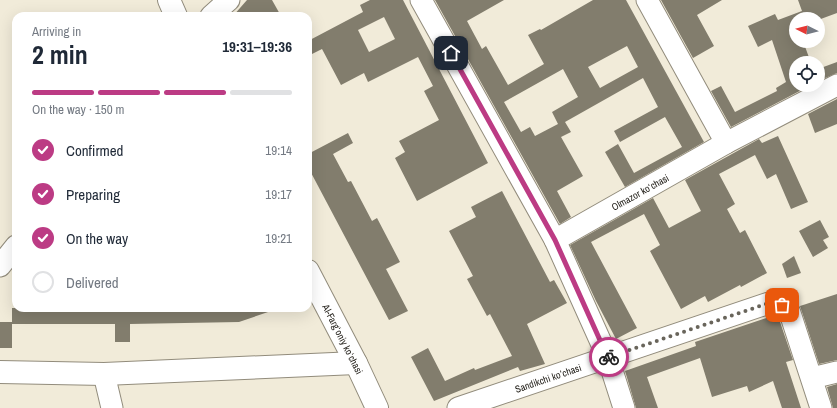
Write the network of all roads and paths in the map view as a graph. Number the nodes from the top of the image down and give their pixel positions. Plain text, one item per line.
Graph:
1 (169, 0) edge
2 (228, 0) edge
3 (421, 0) edge
4 (647, 0) edge
5 (174, 12) edge
6 (215, 12) edge
7 (837, 85) edge
8 (726, 143) junction
9 (555, 240) junction
10 (12, 251) edge
11 (0, 266) edge
12 (312, 279) edge
13 (608, 358) junction
14 (356, 362) junction
15 (0, 372) edge
16 (837, 372) edge
17 (104, 374) junction
18 (812, 378) junction
19 (112, 408) edge
20 (377, 408) edge
21 (458, 408) edge
22 (624, 408) edge
23 (821, 408) edge

1 - 5 main road
2 - 6 street
3 - 9 street
4 - 8 street
7 - 8 street, Olmazor koʻchasi
8 - 9 street, Olmazor koʻchasi
9 - 13 street
10 - 11 street
12 - 14 main road, Al-Fargʻoniy koʻchasi
13 - 18 street, Sandikchi koʻchasi
13 - 21 street, Sandikchi koʻchasi
13 - 22 street
14 - 17 main road
14 - 20 main road, Al-Fargʻoniy koʻchasi
15 - 17 main road
16 - 18 street
17 - 19 street
18 - 23 street, Sandikchi koʻchasi

